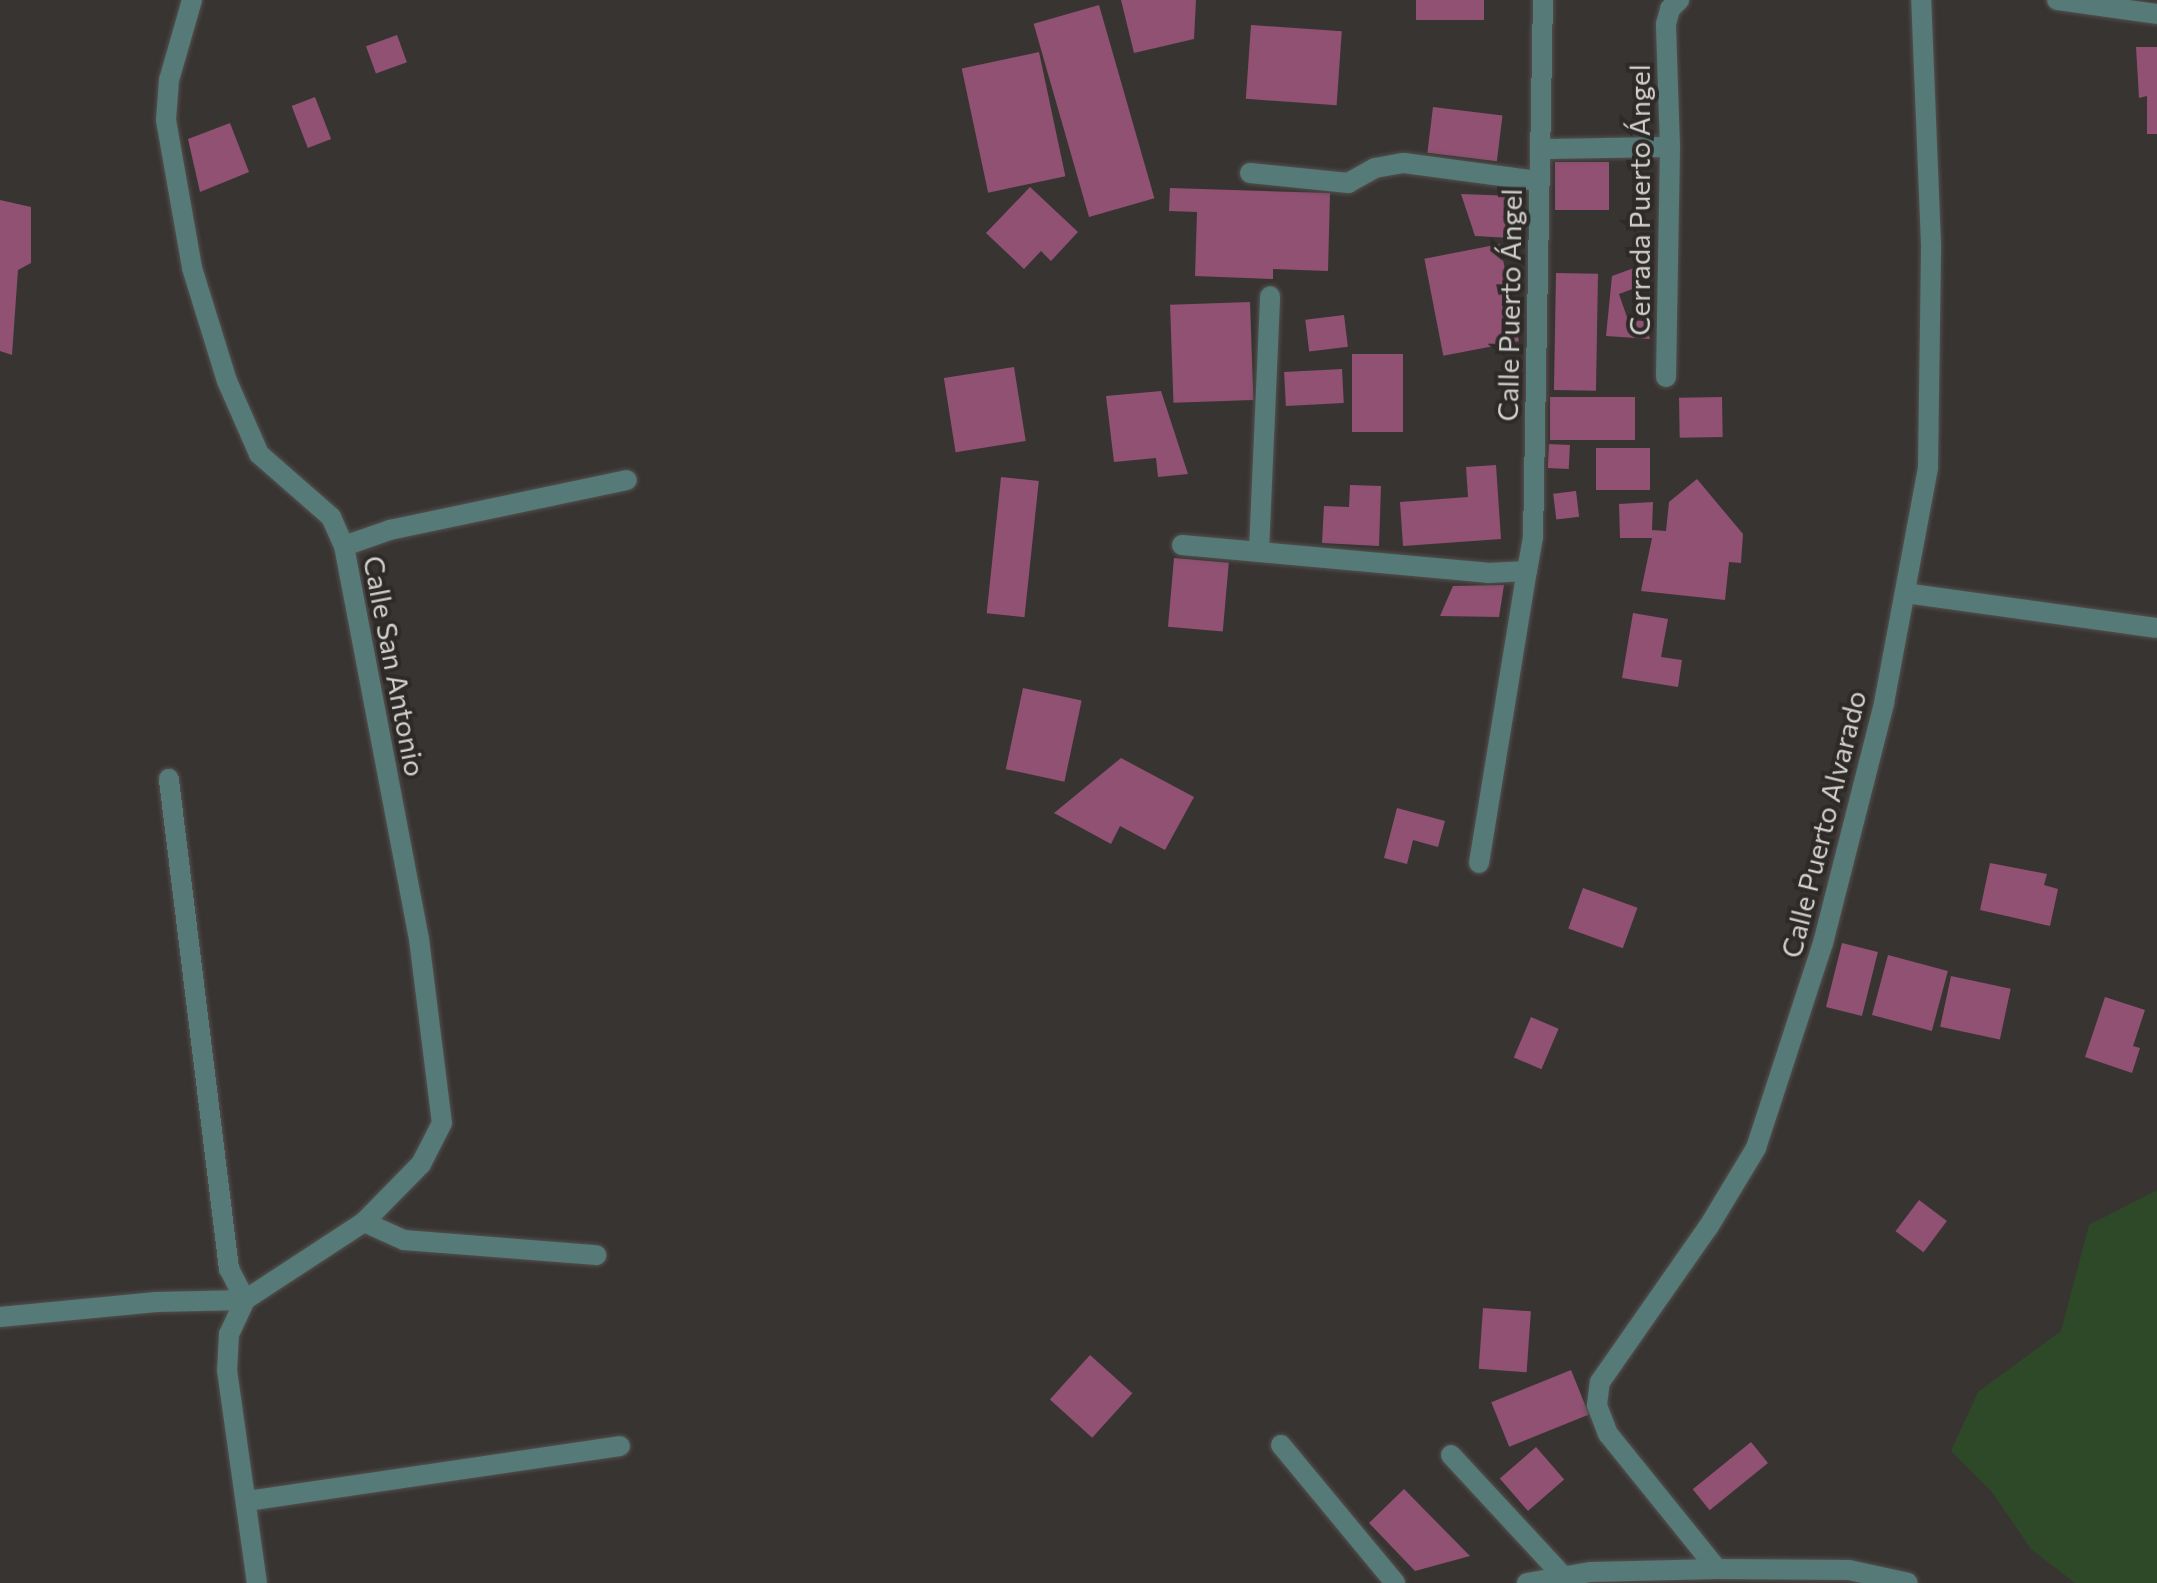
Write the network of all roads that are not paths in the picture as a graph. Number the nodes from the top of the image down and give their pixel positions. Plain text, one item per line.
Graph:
1 (192, 0) edge
2 (1543, 0) edge
3 (1679, 0) edge
4 (1921, 0) edge
5 (2057, 0) edge
6 (2131, 5) edge
7 (2157, 14) edge
8 (1670, 147) junction
9 (1542, 148) junction
10 (1250, 173) dead end
11 (1538, 181) junction
12 (1270, 296) dead end
13 (1666, 377) dead end
14 (627, 480) dead end
15 (1182, 545) dead end
16 (344, 546) junction
17 (1260, 551) junction
18 (1528, 571) junction
19 (1905, 593) junction
20 (2157, 628) edge
21 (169, 779) dead end
22 (1479, 863) dead end
23 (364, 1222) junction
24 (596, 1255) dead end
25 (245, 1300) junction
26 (0, 1317) edge
27 (1280, 1445) dead end
28 (620, 1446) dead end
29 (1451, 1455) dead end
30 (248, 1501) junction
31 (1717, 1569) junction
32 (1562, 1575) junction
33 (1596, 1577) edge
34 (258, 1583) edge
35 (1395, 1583) edge
36 (1527, 1583) edge
37 (1908, 1583) edge

1 - 16 street, Calle San Antonio
2 - 9 street, Calle Puerto Ángel
3 - 8 street, Cerrada Puerto Ángel
4 - 19 street, Calle Puerto Alvarado
5 - 6 street
6 - 7 street
8 - 9 street
8 - 13 street, Cerrada Puerto Ángel
9 - 11 street, Calle Puerto Ángel
10 - 11 street
11 - 18 street, Calle Puerto Ángel
12 - 17 street
14 - 16 street
15 - 17 street
16 - 23 street, Calle San Antonio
17 - 18 street
18 - 22 street, Calle Puerto Ángel
19 - 20 street
19 - 31 street, Calle Puerto Alvarado
21 - 25 street
23 - 24 street
23 - 25 street, Calle San Antonio
25 - 26 street
25 - 30 street
27 - 35 street
28 - 30 street
29 - 32 street
30 - 34 street
31 - 33 street
31 - 37 street
32 - 33 street
32 - 36 street

